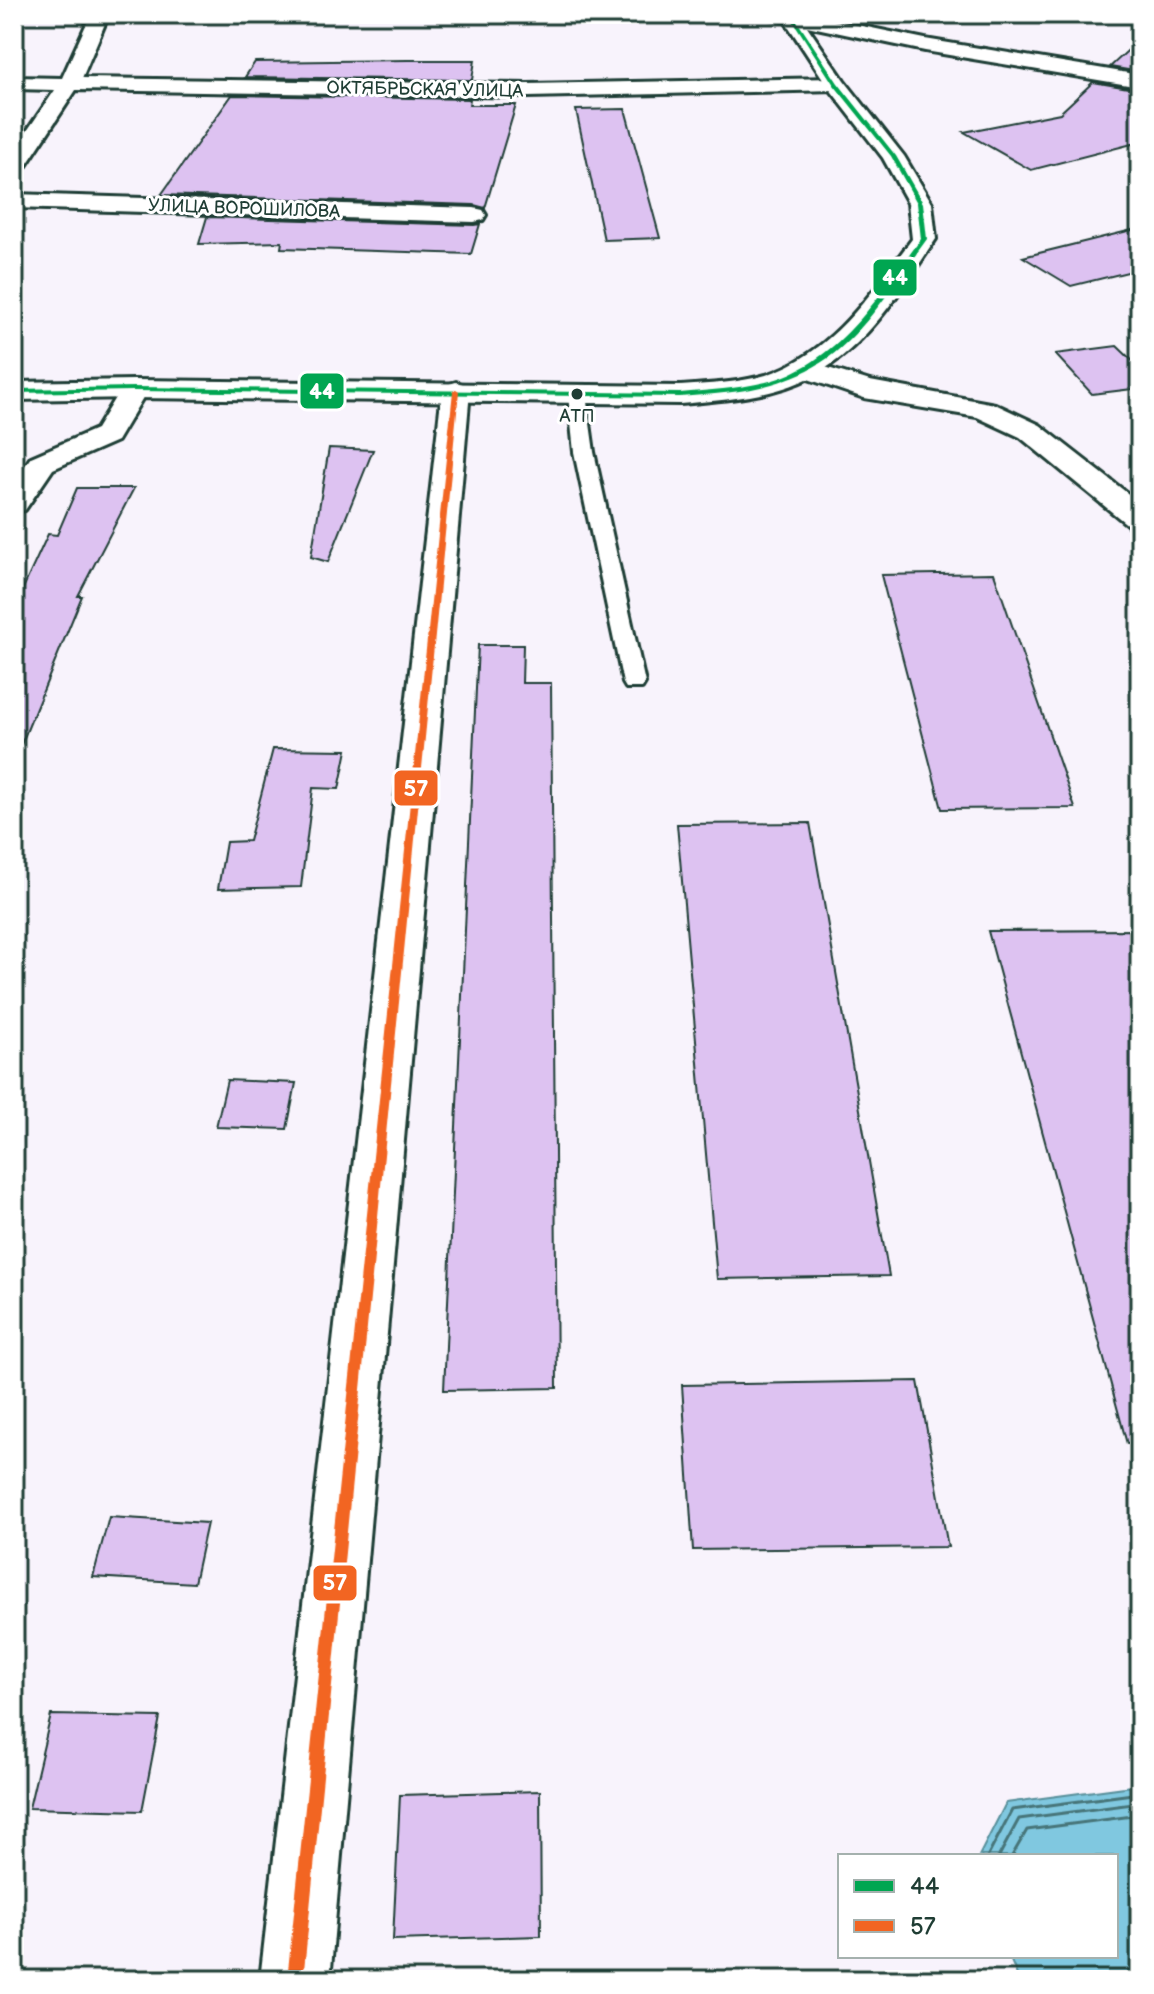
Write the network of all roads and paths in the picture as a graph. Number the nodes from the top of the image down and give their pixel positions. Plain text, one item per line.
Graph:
1 (100, 14) edge
2 (784, 17) edge
3 (1140, 81) edge
4 (14, 83) edge
5 (70, 83) junction
6 (836, 84) junction
7 (14, 167) edge
8 (14, 201) edge
9 (474, 215) dead end
10 (809, 370) junction
11 (134, 389) junction
12 (14, 391) edge
13 (456, 391) junction
14 (577, 395) junction
15 (14, 503) edge
16 (1140, 519) edge
17 (634, 683) dead end
18 (295, 1980) edge

1 - 5 street
2 - 3 street
2 - 6 street
4 - 5 street, ОКТЯБРЬСКАЯ УЛИЦА
5 - 6 street, ОКТЯБРЬСКАЯ УЛИЦА
5 - 7 street
6 - 10 street
8 - 9 street, УЛИЦА ВОРОШИЛОВА
10 - 14 street
10 - 16 street
11 - 12 street
11 - 13 street
11 - 15 street
13 - 14 street
13 - 18 street
14 - 17 lane

